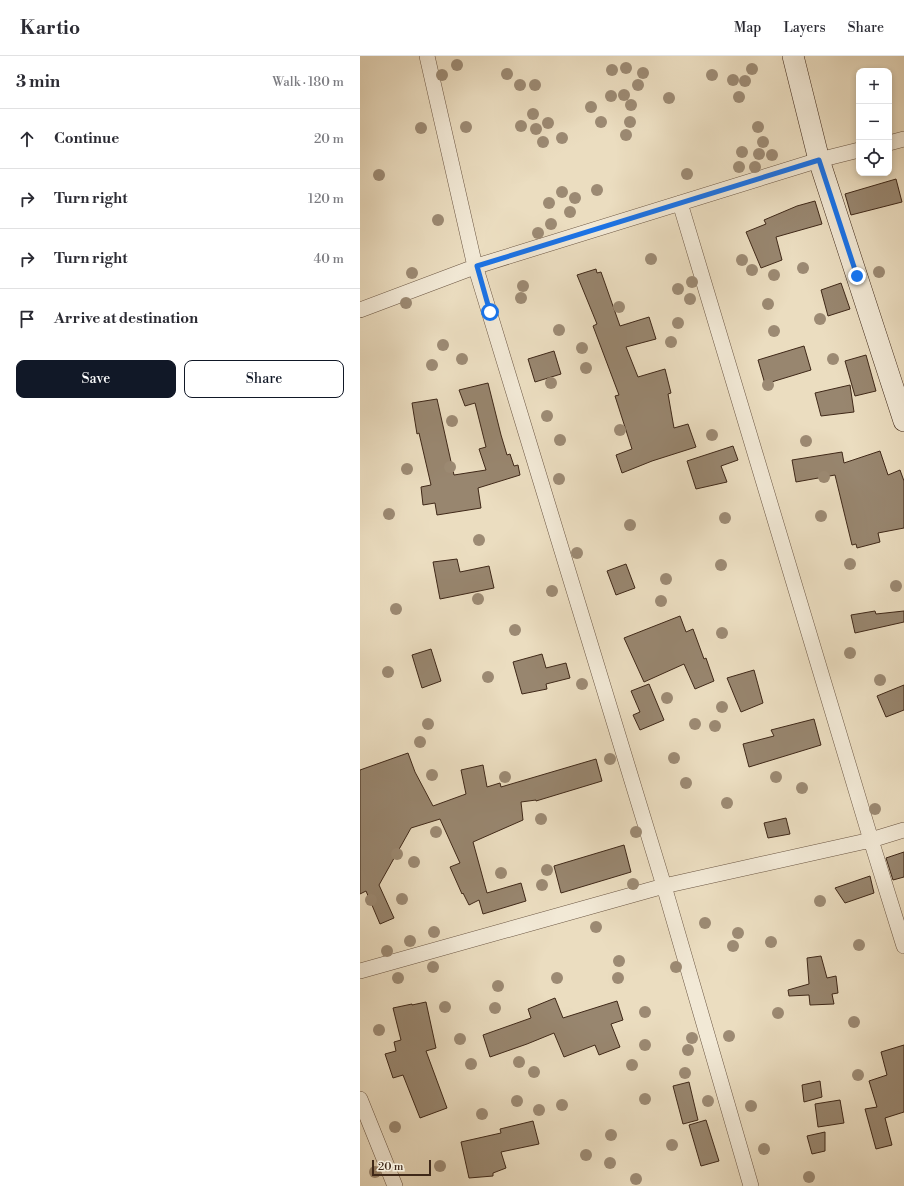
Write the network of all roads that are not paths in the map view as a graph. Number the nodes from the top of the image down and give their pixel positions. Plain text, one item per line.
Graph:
1 (427, 56) edge
2 (792, 56) edge
3 (904, 139) edge
4 (892, 141) edge
5 (856, 151) edge
6 (819, 160) junction
7 (680, 203) junction
8 (477, 266) junction
9 (360, 310) edge
10 (904, 421) edge
11 (904, 830) edge
12 (871, 840) junction
13 (664, 886) junction
14 (904, 946) edge
15 (360, 972) edge
16 (360, 1099) edge
17 (395, 1186) edge
18 (751, 1186) edge

1 - 8 street
2 - 6 main road
3 - 4 street
5 - 6 street
6 - 7 street
6 - 10 main road
7 - 8 street
7 - 12 street
8 - 9 street
8 - 13 street
11 - 12 street
12 - 13 street
12 - 14 street
13 - 15 street
13 - 18 street
16 - 17 street

